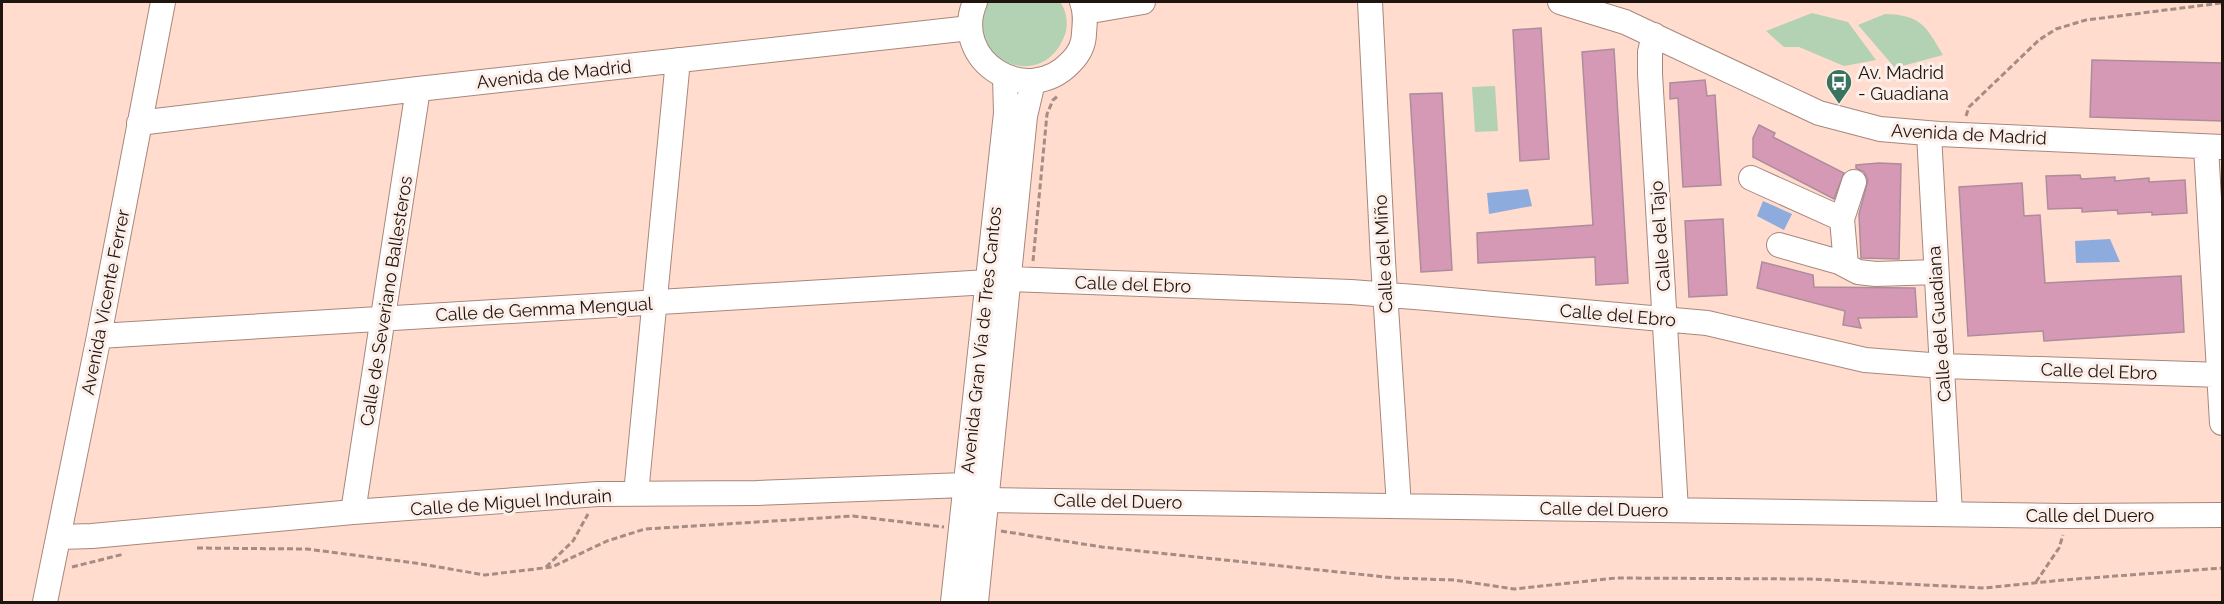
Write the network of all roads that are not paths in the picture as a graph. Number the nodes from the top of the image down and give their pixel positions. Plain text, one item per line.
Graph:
1 (163, 2) edge
2 (975, 2) edge
3 (1143, 2) edge
4 (1370, 2) edge
5 (1560, 2) edge
6 (1083, 7) edge
7 (970, 28) junction
8 (1654, 35) junction
9 (678, 60) junction
10 (1005, 77) junction
11 (1033, 82) junction
12 (418, 89) junction
13 (139, 123) junction
14 (1929, 134) junction
15 (2214, 147) edge
16 (1750, 178) dead end
17 (1854, 182) dead end
18 (1842, 219) junction
19 (1779, 245) dead end
20 (1846, 266) junction
21 (1936, 272) junction
22 (999, 280) junction
23 (1386, 294) junction
24 (656, 302) junction
25 (1665, 318) junction
26 (383, 319) junction
27 (99, 336) junction
28 (1943, 366) junction
29 (2222, 375) edge
30 (2223, 423) edge
31 (964, 485) junction
32 (636, 494) junction
33 (986, 500) junction
34 (1399, 506) junction
35 (1676, 510) junction
36 (353, 512) junction
37 (1950, 513) junction
38 (2223, 515) edge
39 (972, 529) junction
40 (59, 537) junction
41 (45, 603) edge
42 (953, 603) edge
43 (975, 603) edge

1 - 13 street, Avenida Vicente Ferrer
2 - 7 street
3 - 6 street
4 - 23 street, Calle del Miño
5 - 8 street, Avenida de Madrid
6 - 11 street
7 - 9 street, Avenida de Madrid
7 - 10 street
8 - 14 street, Avenida de Madrid
8 - 25 street, Calle del Tajo
9 - 12 street, Avenida de Madrid
9 - 24 street
10 - 11 street
10 - 22 street, Avenida Gran Vía de Tres Cantos
11 - 22 street, Avenida Gran Vía de Tres Cantos
12 - 13 street, Avenida de Madrid
12 - 26 street, Calle de Severiano Ballesteros
13 - 27 street, Avenida Vicente Ferrer
14 - 15 street, Avenida de Madrid
14 - 21 street, Calle del Guadiana
15 - 29 street
16 - 18 street
17 - 18 street
18 - 20 street
19 - 20 street
20 - 21 street
21 - 28 street, Calle del Guadiana
22 - 23 street, Calle del Ebro
22 - 24 street, Calle de Gemma Mengual
22 - 31 street, Avenida Gran Vía de Tres Cantos
22 - 33 street, Avenida Gran Vía de Tres Cantos
23 - 25 street, Calle del Ebro
23 - 34 street, Calle del Miño
24 - 26 street, Calle de Gemma Mengual
24 - 32 street
25 - 28 street, Calle del Ebro
25 - 35 street, Calle del Tajo
26 - 27 street, Calle de Gemma Mengual
26 - 36 street, Calle de Severiano Ballesteros
27 - 40 street, Avenida Vicente Ferrer
28 - 29 street, Calle del Ebro
28 - 37 street, Calle del Guadiana
29 - 30 street
31 - 32 street, Calle de Miguel Indurain
31 - 39 street, Avenida Gran Vía de Tres Cantos
32 - 36 street, Calle de Miguel Indurain
33 - 34 street, Calle del Duero
33 - 39 street, Avenida Gran Vía de Tres Cantos
34 - 35 street, Calle del Duero
35 - 37 street, Calle del Duero
36 - 40 street, Calle de Miguel Indurain
37 - 38 street, Calle del Duero
39 - 42 street, Avenida Gran Vía de Tres Cantos
39 - 43 street, Avenida Gran Vía de Tres Cantos
40 - 41 street, Avenida Vicente Ferrer

